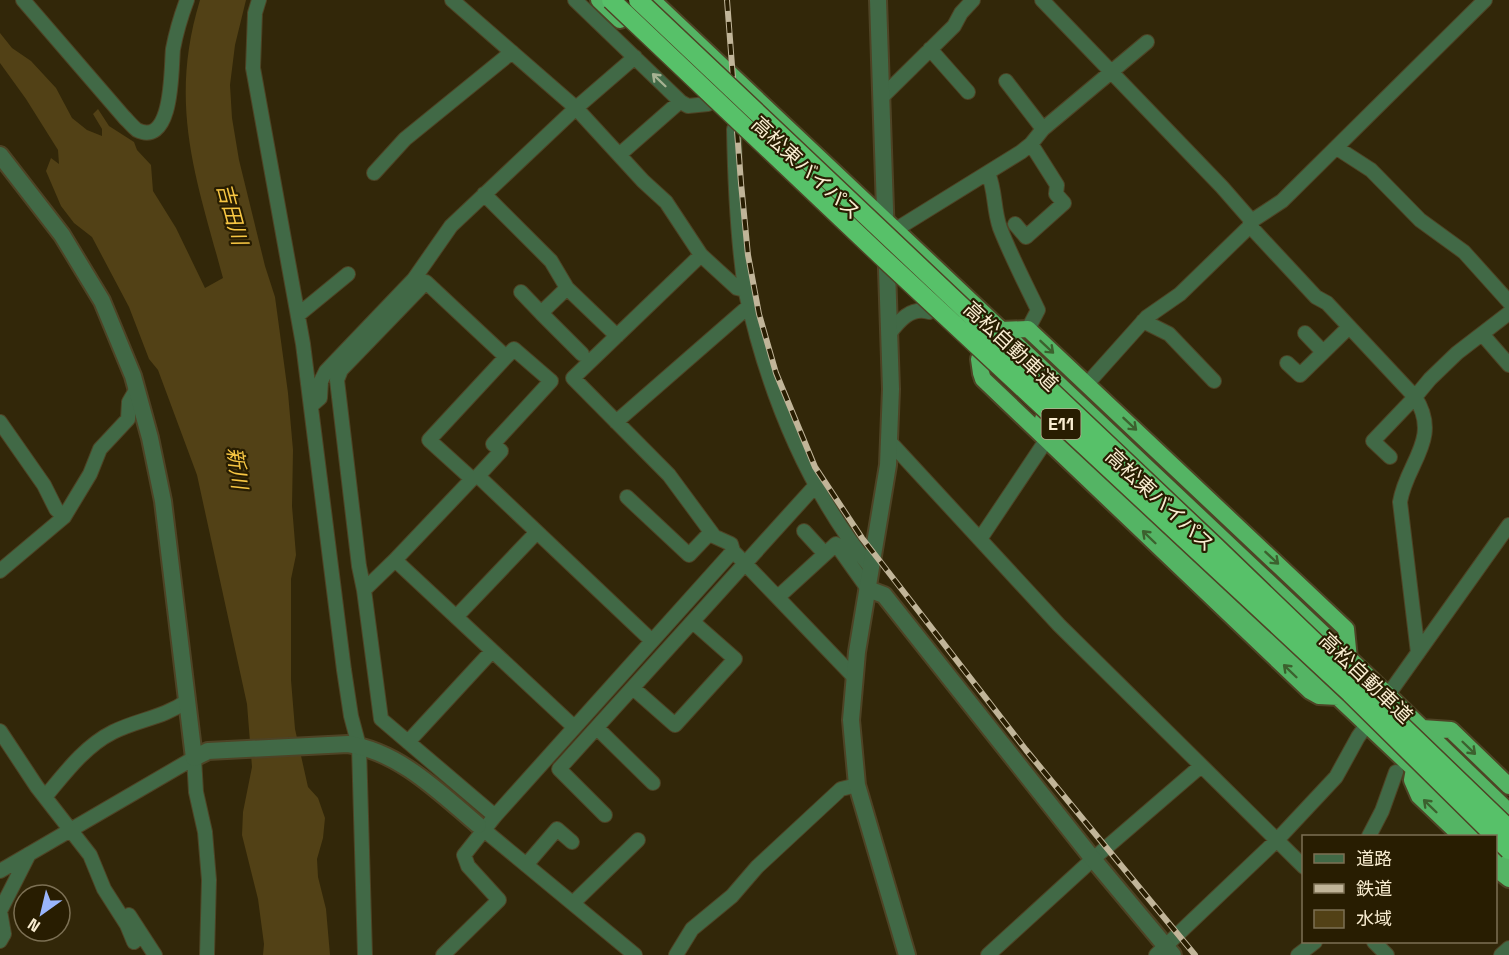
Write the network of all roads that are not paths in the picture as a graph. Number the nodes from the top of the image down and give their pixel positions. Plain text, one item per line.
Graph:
1 (23, 0) edge
2 (187, 0) edge
3 (259, 0) edge
4 (452, 0) edge
5 (575, 0) edge
6 (599, 0) edge
7 (611, 0) edge
8 (638, 0) edge
9 (652, 0) edge
10 (878, 0) edge
11 (1042, 0) edge
12 (1485, 0) edge
13 (968, 2) edge
14 (1147, 42) dead end
15 (930, 49) junction
16 (512, 52) junction
17 (635, 57) junction
18 (1110, 72) junction
19 (1006, 81) dead end
20 (968, 92) dead end
21 (881, 98) junction
22 (708, 104) junction
23 (676, 105) dead end
24 (576, 108) junction
25 (734, 129) junction
26 (1043, 129) junction
27 (1031, 144) junction
28 (1337, 148) junction
29 (0, 155) edge
30 (619, 155) junction
31 (374, 173) dead end
32 (988, 173) junction
33 (484, 194) junction
34 (1015, 224) dead end
35 (1250, 224) junction
36 (890, 226) junction
37 (701, 255) junction
38 (887, 273) junction
39 (348, 274) dead end
40 (567, 288) junction
41 (745, 290) junction
42 (521, 292) dead end
43 (1509, 302) edge
44 (749, 306) junction
45 (929, 312) junction
46 (541, 313) junction
47 (1509, 313) edge
48 (298, 315) junction
49 (1143, 321) junction
50 (1349, 327) junction
51 (1028, 329) junction
52 (1000, 330) junction
53 (1305, 333) dead end
54 (889, 334) junction
55 (1482, 334) junction
56 (617, 336) junction
57 (1323, 352) junction
58 (582, 354) dead end
59 (506, 357) junction
60 (979, 359) junction
61 (1287, 363) dead end
62 (1509, 365) edge
63 (1214, 381) dead end
64 (1087, 384) junction
65 (136, 390) junction
66 (1415, 397) junction
67 (312, 405) junction
68 (0, 422) edge
69 (616, 422) junction
70 (1047, 439) junction
71 (890, 442) junction
72 (1390, 457) dead end
73 (475, 478) junction
74 (1187, 478) junction
75 (816, 485) junction
76 (1173, 492) junction
77 (627, 497) dead end
78 (64, 517) junction
79 (1509, 525) edge
80 (804, 531) dead end
81 (537, 532) junction
82 (714, 536) junction
83 (980, 539) junction
84 (733, 551) junction
85 (825, 554) junction
86 (395, 560) junction
87 (746, 564) junction
88 (871, 568) junction
89 (0, 572) edge
90 (868, 589) junction
91 (364, 590) junction
92 (778, 597) junction
93 (456, 617) junction
94 (693, 622) junction
95 (652, 641) junction
96 (492, 651) junction
97 (1418, 653) junction
98 (1349, 659) junction
99 (854, 677) junction
100 (633, 688) junction
101 (1389, 696) junction
102 (1339, 697) junction
103 (187, 701) junction
104 (1367, 724) junction
105 (574, 727) junction
106 (597, 728) junction
107 (1422, 728) junction
108 (0, 730) edge
109 (408, 742) junction
110 (354, 745) junction
111 (201, 755) junction
112 (1201, 766) junction
113 (1414, 768) junction
114 (1396, 772) dead end
115 (653, 783) dead end
116 (857, 785) junction
117 (1509, 786) edge
118 (45, 797) junction
119 (1509, 812) edge
120 (605, 815) dead end
121 (495, 816) junction
122 (75, 827) junction
123 (481, 827) junction
124 (1509, 829) edge
125 (1370, 835) edge
126 (1459, 835) edge
127 (1478, 835) edge
128 (1494, 835) edge
129 (1497, 838) edge
130 (638, 840) dead end
131 (1277, 840) junction
132 (572, 842) dead end
133 (1509, 850) edge
134 (1497, 853) edge
135 (29, 854) junction
136 (1093, 860) junction
137 (526, 865) junction
138 (1302, 865) edge
139 (1509, 866) edge
140 (1497, 870) edge
141 (0, 871) edge
142 (1509, 879) edge
143 (573, 903) junction
144 (0, 941) edge
145 (134, 942) dead end
146 (1314, 943) edge
147 (1376, 943) edge
148 (1509, 948) edge
149 (1165, 952) edge
150 (155, 955) edge
151 (207, 955) edge
152 (365, 955) edge
153 (443, 955) edge
154 (635, 955) edge
155 (676, 955) edge
156 (907, 955) edge
157 (988, 955) edge
158 (1298, 955) edge
159 (1387, 955) edge
160 (1501, 955) edge

1 - 2 street
3 - 48 street
4 - 16 street
5 - 17 street
6 - 22 highway, 高松東バイパス
7 - 128 highway, 高松自動車道 / E11, bridge
8 - 124 highway, 高松自動車道 / E11, bridge
9 - 36 highway, 高松東バイパス
10 - 21 street
11 - 18 street
12 - 28 street
13 - 15 street
14 - 18 street
15 - 20 street
15 - 21 street
16 - 24 street
16 - 31 street
22 -> 17 street
17 - 24 street
18 - 26 street
18 - 35 street
19 - 26 street
21 - 36 street
22 - 25 highway, 高松東バイパス
23 - 30 street
24 - 30 street
24 - 33 street
25 - 38 highway, 高松東バイパス
25 - 41 street
26 - 27 street
27 - 32 street
27 - 34 street
28 - 35 street
28 - 43 street
29 - 65 street
30 - 37 street
32 - 36 street
32 - 51 street
33 - 40 street
33 - 67 street
35 - 49 street
35 - 50 street
36 - 38 street
36 - 52 highway, 高松東バイパス
37 - 41 street
37 - 56 street
38 - 45 highway, 高松東バイパス
38 - 54 street
39 - 48 street
40 - 46 street
40 - 56 street
41 - 44 street
42 - 46 street
44 - 69 street
44 - 75 street
45 - 54 street
45 - 60 highway, 高松東バイパス
46 - 58 street
47 - 55 street
48 - 67 street
49 - 63 street
49 - 64 street
50 - 57 street
50 - 66 street
51 - 52 highway
51 -> 64 highway
52 - 76 highway, 高松東バイパス
53 - 57 street
54 - 71 street
55 - 62 street
55 - 66 street
56 - 69 street
57 - 61 street
59 - 73 street
59 - 73 street
59 - 91 street
60 - 70 highway
60 - 102 highway, 高松東バイパス
64 -> 74 highway
65 - 78 street
65 - 103 street
66 - 72 street
66 - 97 street
67 - 110 street
68 - 78 street
69 - 82 street
70 - 83 street
102 -> 70 highway
71 - 83 street
71 - 88 street
73 - 81 street
73 - 86 street
74 - 76 highway
74 -> 98 highway
75 - 87 street
75 - 88 street
76 - 98 highway, 高松東バイパス
77 - 82 street
78 - 89 street
79 - 97 street
80 - 85 street
81 - 93 street
81 - 95 street
82 - 84 street
83 - 112 street
84 - 87 street
84 - 95 street
85 - 90 street
85 - 92 street
86 - 91 street
86 - 93 street
87 - 92 street
87 - 94 street
88 - 90 street
90 - 99 street
90 - 136 street
91 - 109 street
92 - 99 street
93 - 96 street
94 - 100 street
94 - 100 street
95 - 105 street
96 - 105 street
96 - 109 street
97 - 101 street
98 - 101 highway, 高松東バイパス
99 - 116 street
100 - 106 street
101 - 104 street
101 - 107 highway, 高松東バイパス
102 - 104 highway, 高松東バイパス
103 - 111 street
103 - 118 street
104 - 113 highway, 高松東バイパス
104 - 131 street
105 - 121 street
106 - 115 street
106 - 120 street
107 -> 117 highway
107 - 119 highway, 高松東バイパス
108 - 118 street
109 - 121 street
110 - 111 street
110 - 123 street
110 - 152 street
111 - 122 street
111 - 151 street
112 - 131 street
112 - 136 street
126 -> 113 highway
113 - 127 highway, 高松東バイパス
114 - 125 street
116 - 155 street
116 - 156 street
118 - 122 street
121 - 123 street
122 - 135 street
122 - 145 street
122 - 150 street
123 - 137 street
123 - 153 street
129 - 133 highway, 高松自動車道 / E11, bridge
130 - 143 street
131 - 138 street
131 - 149 street
132 - 137 street
134 - 139 highway
135 - 141 street
135 - 144 street
136 - 149 street
136 - 157 street
137 - 143 street
140 - 142 highway
143 - 154 street
146 - 158 street
147 - 159 street
148 - 160 street

